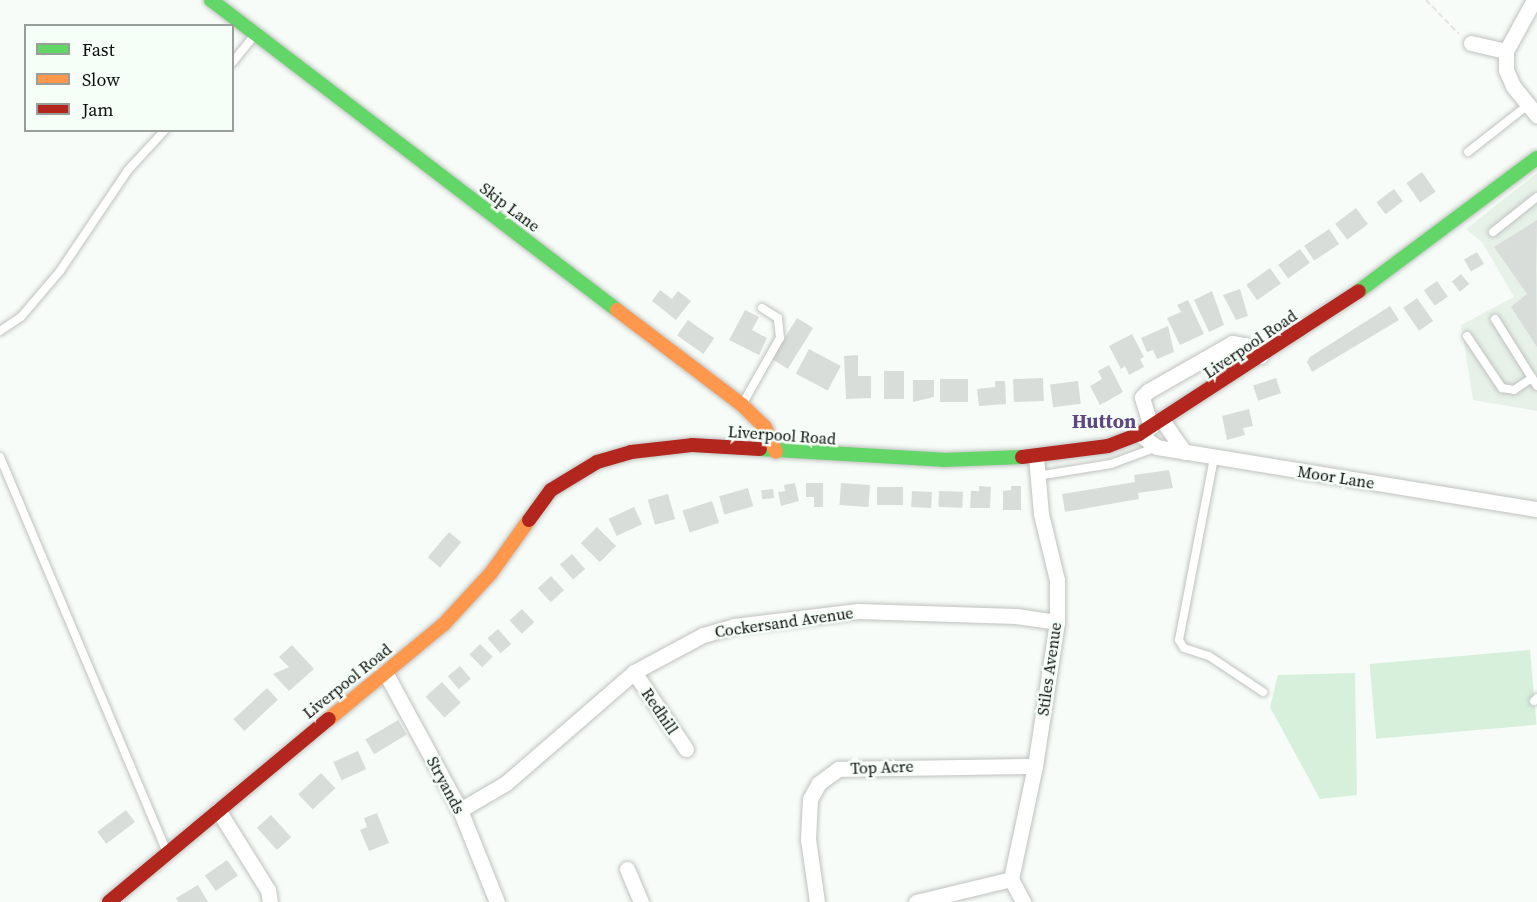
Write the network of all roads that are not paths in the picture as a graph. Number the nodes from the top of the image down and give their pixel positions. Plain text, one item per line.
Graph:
1 (211, 0) edge
2 (1534, 0) edge
3 (256, 33) junction
4 (1471, 43) road end
5 (1506, 51) junction
6 (234, 60) edge
7 (1532, 111) edge
8 (163, 132) edge
9 (1468, 152) dead end
10 (1537, 158) edge
11 (1537, 197) edge
12 (1493, 232) dead end
13 (762, 308) dead end
14 (1495, 319) dead end
15 (0, 331) edge
16 (1467, 336) dead end
17 (1261, 356) junction
18 (1532, 378) junction
19 (1537, 386) edge
20 (742, 405) junction
21 (1150, 427) junction
22 (1157, 447) junction
23 (777, 452) junction
24 (1184, 452) junction
25 (0, 457) edge
26 (1036, 458) junction
27 (1214, 458) junction
28 (1037, 476) junction
29 (1537, 509) edge
30 (1057, 622) junction
31 (385, 672) junction
32 (634, 672) junction
33 (1263, 692) dead end
34 (686, 749) dead end
35 (1035, 766) junction
36 (218, 810) junction
37 (460, 810) junction
38 (167, 852) junction
39 (627, 869) dead end
40 (1011, 879) junction
41 (109, 902) edge
42 (270, 902) edge
43 (497, 902) edge
44 (641, 902) edge
45 (817, 902) edge
46 (915, 902) edge
47 (1023, 902) edge

1 - 3 street, Skip Lane
2 - 5 street
3 - 6 lane
3 - 20 street, Skip Lane
4 - 5 street
5 - 7 street
7 - 9 lane
8 - 15 lane
10 - 17 street, Liverpool Road
11 - 12 lane
13 - 20 lane
14 - 18 lane
16 - 18 lane
17 - 21 street, Liverpool Road
17 - 21 street
18 - 19 lane
20 - 23 street, Skip Lane
21 - 22 street, Moor Lane
21 - 24 street
21 - 26 street, Liverpool Road
22 - 24 street, Moor Lane
22 - 28 lane
23 - 26 street, Liverpool Road
23 - 31 street, Liverpool Road
24 - 27 street, Moor Lane
25 - 38 lane
26 - 28 street, Stiles Avenue
27 - 29 street, Moor Lane
27 - 33 lane
28 - 30 street, Stiles Avenue
30 - 32 street, Cockersand Avenue
30 - 35 street, Stiles Avenue
31 - 36 street, Liverpool Road
31 - 37 street, Stryands
32 - 34 street, Redhill
32 - 37 street, Cockersand Avenue
35 - 40 street, Stiles Avenue
35 - 45 street, Top Acre
36 - 38 street, Liverpool Road
36 - 42 street
37 - 43 street, Stryands
38 - 41 street, Liverpool Road
39 - 44 street
40 - 46 street
40 - 47 street

